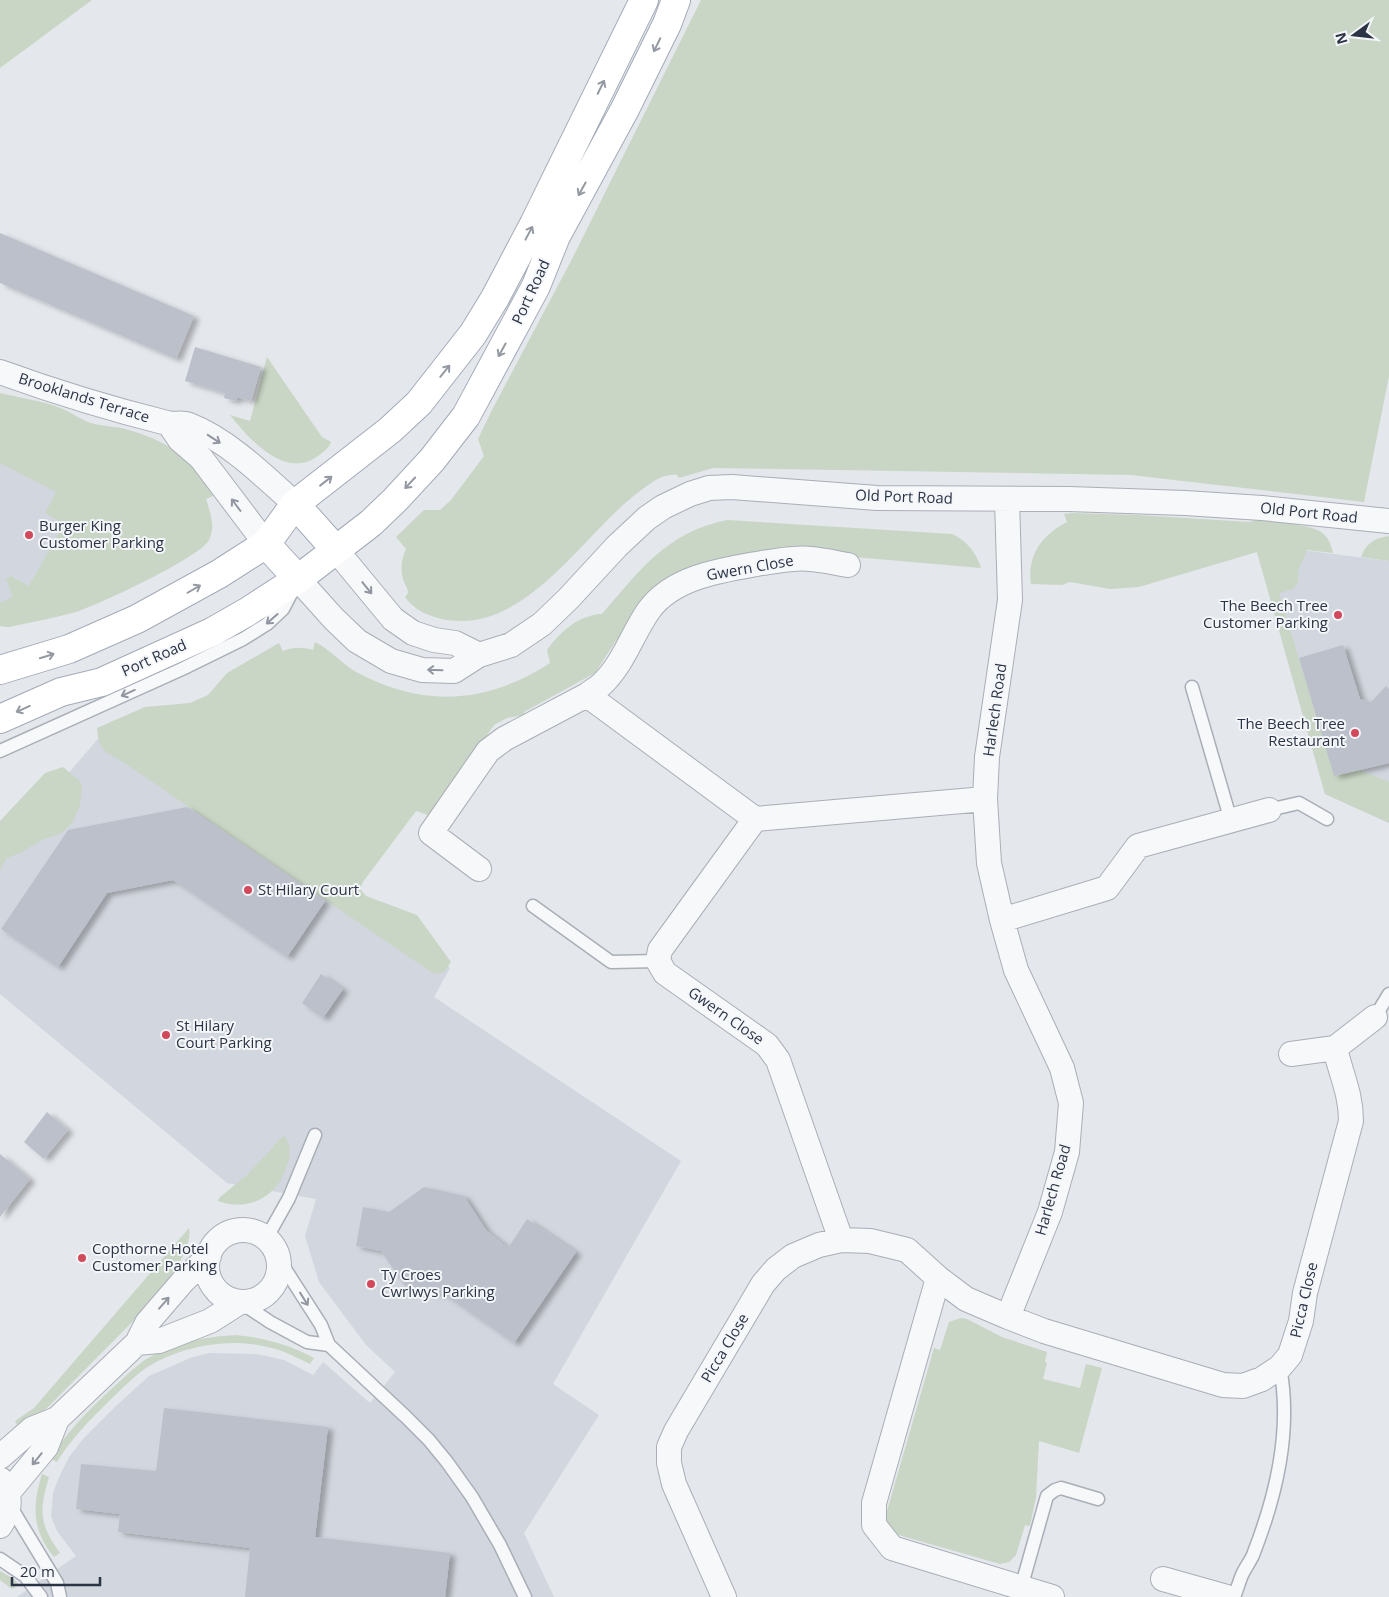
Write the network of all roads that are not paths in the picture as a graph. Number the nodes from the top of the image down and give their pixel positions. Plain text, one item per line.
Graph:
1 (644, 0) edge
2 (676, 0) edge
3 (0, 372) edge
4 (169, 424) junction
5 (1007, 499) junction
6 (295, 504) junction
7 (1389, 521) edge
8 (266, 544) junction
9 (336, 550) junction
10 (848, 565) dead end
11 (298, 579) junction
12 (479, 655) junction
13 (0, 670) edge
14 (1192, 687) dead end
15 (587, 695) junction
16 (0, 719) edge
17 (0, 750) edge
18 (985, 799) junction
19 (1269, 810) joint
20 (1327, 819) dead end
21 (754, 820) junction
22 (1231, 820) junction
23 (479, 869) dead end
24 (533, 906) dead end
25 (1002, 920) junction
26 (658, 961) junction
27 (1389, 994) edge
28 (1375, 1017) joint
29 (1335, 1048) junction
30 (1292, 1054) dead end
31 (315, 1135) dead end
32 (841, 1240) junction
33 (272, 1248) junction
34 (209, 1256) junction
35 (938, 1278) junction
36 (240, 1302) junction
37 (1008, 1317) junction
38 (137, 1343) junction
39 (329, 1345) junction
40 (1280, 1367) junction
41 (57, 1419) junction
42 (0, 1457) edge
43 (5, 1492) edge
44 (1098, 1499) dead end
45 (0, 1526) edge
46 (0, 1558) edge
47 (1163, 1579) dead end
48 (1021, 1588) junction
49 (1198, 1593) edge
50 (41, 1597) edge
51 (60, 1597) edge
52 (524, 1597) edge
53 (724, 1597) edge
54 (1052, 1597) edge
55 (1226, 1597) edge
56 (1234, 1597) edge

6 -> 1 main road, Port Road
2 -> 9 main road, Port Road
3 - 4 street, Brooklands Terrace
4 -> 6 street, Brooklands Terrace
8 -> 4 street, Brooklands Terrace
5 - 7 street, Old Port Road
5 - 12 street, Old Port Road
5 - 18 street, Harlech Road
6 - 8 main road, Port Road
6 - 9 main road
8 - 11 main road
13 -> 8 main road, Port Road
9 - 11 main road, Port Road
9 -> 12 street
10 - 15 street, Gwern Close
12 -> 11 street, Old Port Road
11 -> 16 main road, Port Road
11 -> 17 lane
14 - 22 lane
15 - 21 street
15 - 23 street, Gwern Close
18 - 21 street
18 - 25 street, Harlech Road
19 - 20 lane
19 - 22 street
21 - 26 street
22 - 25 street
24 - 26 lane
25 - 37 street, Harlech Road
26 - 32 street, Gwern Close
27 - 28 lane
28 - 29 street
29 - 30 street
29 - 40 street, Picca Close
31 - 33 lane
32 - 35 street, Picca Close
32 - 53 street, Picca Close
33 - 34 street
33 - 36 street
33 -> 39 lane
34 - 36 street
38 -> 34 street
35 - 37 street, Picca Close
35 - 48 street
36 - 38 street
36 - 39 lane
37 - 40 street, Picca Close
38 - 41 street
39 - 52 lane
40 - 56 lane
41 - 42 street
41 -> 43 street
43 - 45 street
43 - 51 lane
44 - 48 lane
46 - 50 lane
47 - 49 street
48 - 54 street
49 - 55 street

